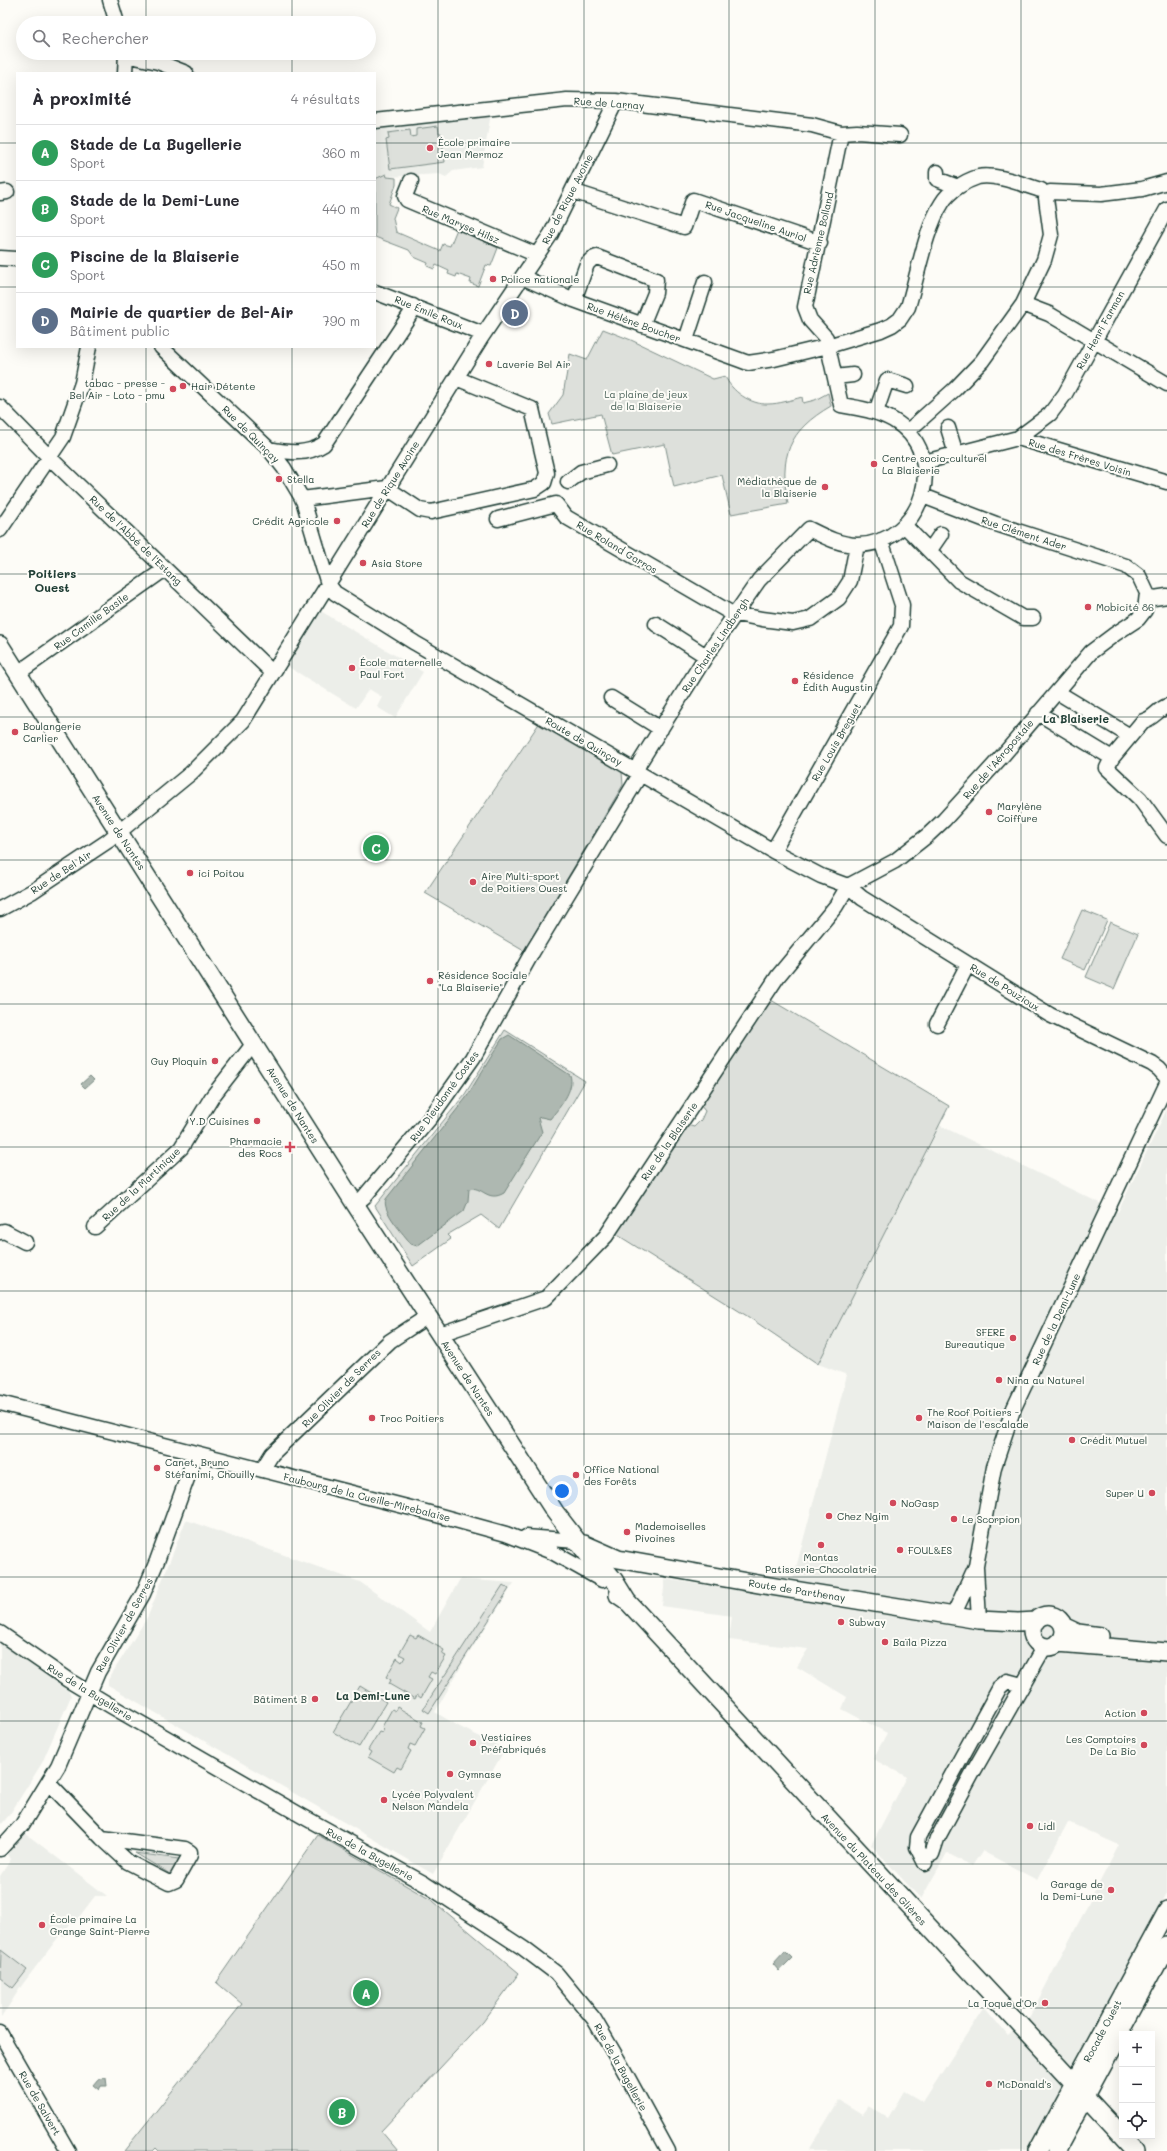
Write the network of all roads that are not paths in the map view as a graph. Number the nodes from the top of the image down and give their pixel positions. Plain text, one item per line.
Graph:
1 (110, 0) edge
2 (115, 16) edge
3 (126, 60) edge
4 (150, 60) edge
5 (125, 72) edge
6 (183, 72) edge
7 (616, 101) junction
8 (376, 121) edge
9 (841, 133) junction
10 (900, 134) dead end
11 (937, 172) dead end
12 (411, 181) dead end
13 (1167, 182) edge
14 (958, 187) junction
15 (572, 191) junction
16 (1046, 194) junction
17 (1167, 209) edge
18 (820, 244) junction
19 (537, 255) junction
20 (0, 258) edge
21 (16, 259) edge
22 (522, 277) junction
23 (705, 282) dead end
24 (376, 292) edge
25 (574, 300) junction
26 (1023, 304) junction
27 (413, 306) junction
28 (642, 325) junction
29 (483, 334) junction
30 (686, 340) junction
31 (1096, 340) junction
32 (828, 346) junction
33 (89, 348) edge
34 (162, 348) edge
35 (853, 375) dead end
36 (835, 377) junction
37 (456, 378) junction
38 (1167, 384) edge
39 (907, 386) dead end
40 (0, 407) edge
41 (876, 412) junction
42 (948, 428) dead end
43 (908, 432) junction
44 (1018, 438) junction
45 (269, 449) junction
46 (956, 454) junction
47 (49, 457) junction
48 (924, 462) junction
49 (607, 465) dead end
50 (568, 482) dead end
51 (1167, 482) edge
52 (387, 488) junction
53 (923, 496) junction
54 (302, 499) junction
55 (498, 519) dead end
56 (904, 525) junction
57 (0, 530) edge
58 (941, 534) dead end
59 (881, 540) junction
60 (857, 545) junction
61 (930, 550) junction
62 (165, 568) junction
63 (328, 584) junction
64 (1148, 596) junction
65 (1167, 596) edge
66 (735, 614) junction
67 (1033, 618) dead end
68 (656, 624) dead end
69 (0, 646) edge
70 (706, 656) junction
71 (18, 673) junction
72 (272, 673) junction
73 (1057, 692) junction
74 (611, 698) dead end
75 (1167, 706) edge
76 (1038, 713) junction
77 (661, 729) junction
78 (1130, 736) junction
79 (1112, 758) junction
80 (636, 771) junction
81 (118, 831) junction
82 (1167, 836) edge
83 (773, 851) junction
84 (848, 886) junction
85 (0, 909) edge
86 (968, 964) junction
87 (937, 1024) dead end
88 (254, 1043) junction
89 (1167, 1078) edge
90 (1167, 1083) edge
91 (355, 1204) junction
92 (95, 1227) dead end
93 (0, 1232) edge
94 (25, 1242) dead end
95 (428, 1316) junction
96 (440, 1334) junction
97 (0, 1404) edge
98 (196, 1454) junction
99 (262, 1470) junction
100 (506, 1534) junction
101 (576, 1541) junction
102 (552, 1552) junction
103 (614, 1558) junction
104 (592, 1560) junction
105 (976, 1566) junction
106 (602, 1580) junction
107 (627, 1601) junction
108 (953, 1616) junction
109 (980, 1620) junction
110 (1063, 1626) junction
111 (0, 1633) edge
112 (1043, 1637) junction
113 (1164, 1652) edge
114 (1022, 1685) junction
115 (88, 1693) junction
116 (49, 1783) junction
117 (102, 1838) junction
118 (0, 1849) edge
119 (1167, 1911) edge
120 (1167, 1946) edge
121 (0, 2033) edge
122 (1074, 2084) junction
123 (1086, 2098) junction
124 (1119, 2133) edge
125 (1125, 2139) edge
126 (68, 2151) edge
127 (668, 2151) edge
128 (1037, 2151) edge
129 (1056, 2151) edge
130 (1137, 2151) edge

1 - 2 street
3 - 5 street
4 - 6 street
7 - 8 street, Rue de Larnay
7 - 9 street, Rue de Larnay
7 - 15 street, Rue de Rique Avoine
9 - 10 street, Rue de Larnay
9 - 18 street, Rue Adrienne Bolland
11 - 14 street
12 - 19 street, Rue Maryse Hilsz
13 - 16 street
14 - 16 street
14 - 32 street
15 - 18 street, Rue Jacqueline Auriol
15 - 19 street, Rue de Rique Avoine
16 - 26 street
17 - 31 street, Rue Henri Farman
18 - 32 street, Rue Adrienne Bolland
19 - 22 street, Rue de Rique Avoine
20 - 21 street
22 - 25 street, Rue Hélène Boucher
22 - 29 street, Rue de Rique Avoine
23 - 30 street
24 - 27 street, Rue Émile Roux
25 - 28 street, Rue Hélène Boucher
25 - 28 street
26 - 31 street
26 - 43 street
27 - 29 street, Rue Émile Roux
27 - 45 street
28 - 30 street, Rue Hélène Boucher
29 - 37 street, Rue de Rique Avoine
30 - 32 street, Rue Hélène Boucher
31 - 38 street
31 - 44 street, Rue Henri Farman
32 - 36 street, Rue Adrienne Bolland
33 - 47 street
34 - 45 street, Rue de Quinçay
35 - 36 street
36 - 41 street, Rue Adrienne Bolland
37 - 52 street, Rue de Rique Avoine
37 - 52 street
39 - 41 street
40 - 47 street, Rue de l'Abbé de l'Estang
41 - 43 street
42 - 46 street
43 - 48 street
44 - 46 street, Rue des Frères Voisin
44 - 51 street, Rue des Frères Voisin
45 - 54 street, Rue de Quinçay
46 - 48 street, Rue des Frères Voisin
47 - 57 street
47 - 62 street, Rue de l'Abbé de l'Estang
48 - 53 street
49 - 50 street
52 - 54 street
52 - 63 street, Rue de Rique Avoine
53 - 56 street
53 - 64 street, Rue Clément Ader
54 - 63 street, Rue de Quinçay
55 - 66 street, Rue Roland Garros
56 - 59 street
56 - 61 street
58 - 61 street
59 - 60 street
59 - 83 street, Rue Louis Breguet
60 - 66 street, Rue Charles Lindbergh
60 - 66 street
61 - 67 street
62 - 71 street, Rue Camille Basile
62 - 72 street, Rue de l'Abbé de l'Estang
63 - 72 street, Rue de Rique Avoine
63 - 80 street, Route de Quinçay
64 - 65 street
64 - 73 street, Rue de l'Aéropostale
66 - 70 street, Rue Charles Lindbergh
68 - 70 street
69 - 71 main road, Avenue de Nantes
70 - 77 street, Rue Charles Lindbergh
71 - 81 main road, Avenue de Nantes
72 - 81 street, Rue de Rique Avoine
73 - 76 street, Rue de l'Aéropostale
73 - 78 street
74 - 77 street
75 - 78 street
76 - 79 street
76 - 84 street, Rue de l'Aéropostale
77 - 80 street, Rue Charles Lindbergh
78 - 79 street
79 - 82 street
80 - 83 street, Route de Quinçay
80 - 91 street, Rue Dieudonné Costes
81 - 85 street, Rue de Bel Air
81 - 88 main road, Avenue de Nantes
83 - 84 street, Route de Quinçay
84 - 86 street, Rue de Pouzioux
84 - 96 street, Rue de la Blaiserie
86 - 87 street
86 - 89 street, Rue de Pouzioux
88 - 91 main road, Avenue de Nantes
88 - 92 street, Rue de la Martinique
90 - 105 street, Rue de la Demi-Lune
91 - 95 main road, Avenue de Nantes
93 - 94 street
95 - 96 main road, Avenue de Nantes
95 - 99 street, Rue Olivier de Serres
96 - 101 main road, Avenue de Nantes
97 - 98 street
98 - 99 street, Faubourg de la Cueille-Mirebalaise
98 - 115 street, Rue Olivier de Serres
99 - 100 street, Faubourg de la Cueille-Mirebalaise
100 - 101 street
100 - 102 street
101 - 103 main road, Route de Parthenay
101 - 104 main road, Avenue de Nantes
102 - 104 street
102 - 106 street
103 - 104 main road, Route de Parthenay
103 - 108 main road, Route de Parthenay
104 - 106 main road, Avenue du Plateau des Glières
104 - 107 main road, Avenue du Plateau des Glières
105 - 108 street, Rue de la Demi-Lune
105 - 109 street, Rue de la Demi-Lune
106 - 107 main road, Avenue du Plateau des Glières
107 - 122 main road, Avenue du Plateau des Glières
108 - 109 main road, Route de Parthenay
109 - 112 main road, Route de Parthenay
110 - 112 main road
110 - 112 main road, Route de Parthenay
110 - 113 main road, Route de Parthenay
111 - 115 street, Rue de la Bugellerie
112 - 113 main road, Route de Parthenay
112 - 114 street
114 - 114 street
115 - 116 street, Rue Olivier de Serres
115 - 127 street, Rue de la Bugellerie
116 - 117 street
116 - 118 street, Rue Olivier de Serres
117 - 117 street
119 - 122 main road, Rocade Ouest
120 - 123 main road
121 - 126 street, Rue de Salvert
122 - 123 main road, Avenue du Plateau des Glières
122 - 128 main road, Rocade Ouest
123 - 124 main road, Avenue du Plateau des Glières
123 - 129 main road
125 - 130 main road, Avenue du Plateau des Glières

